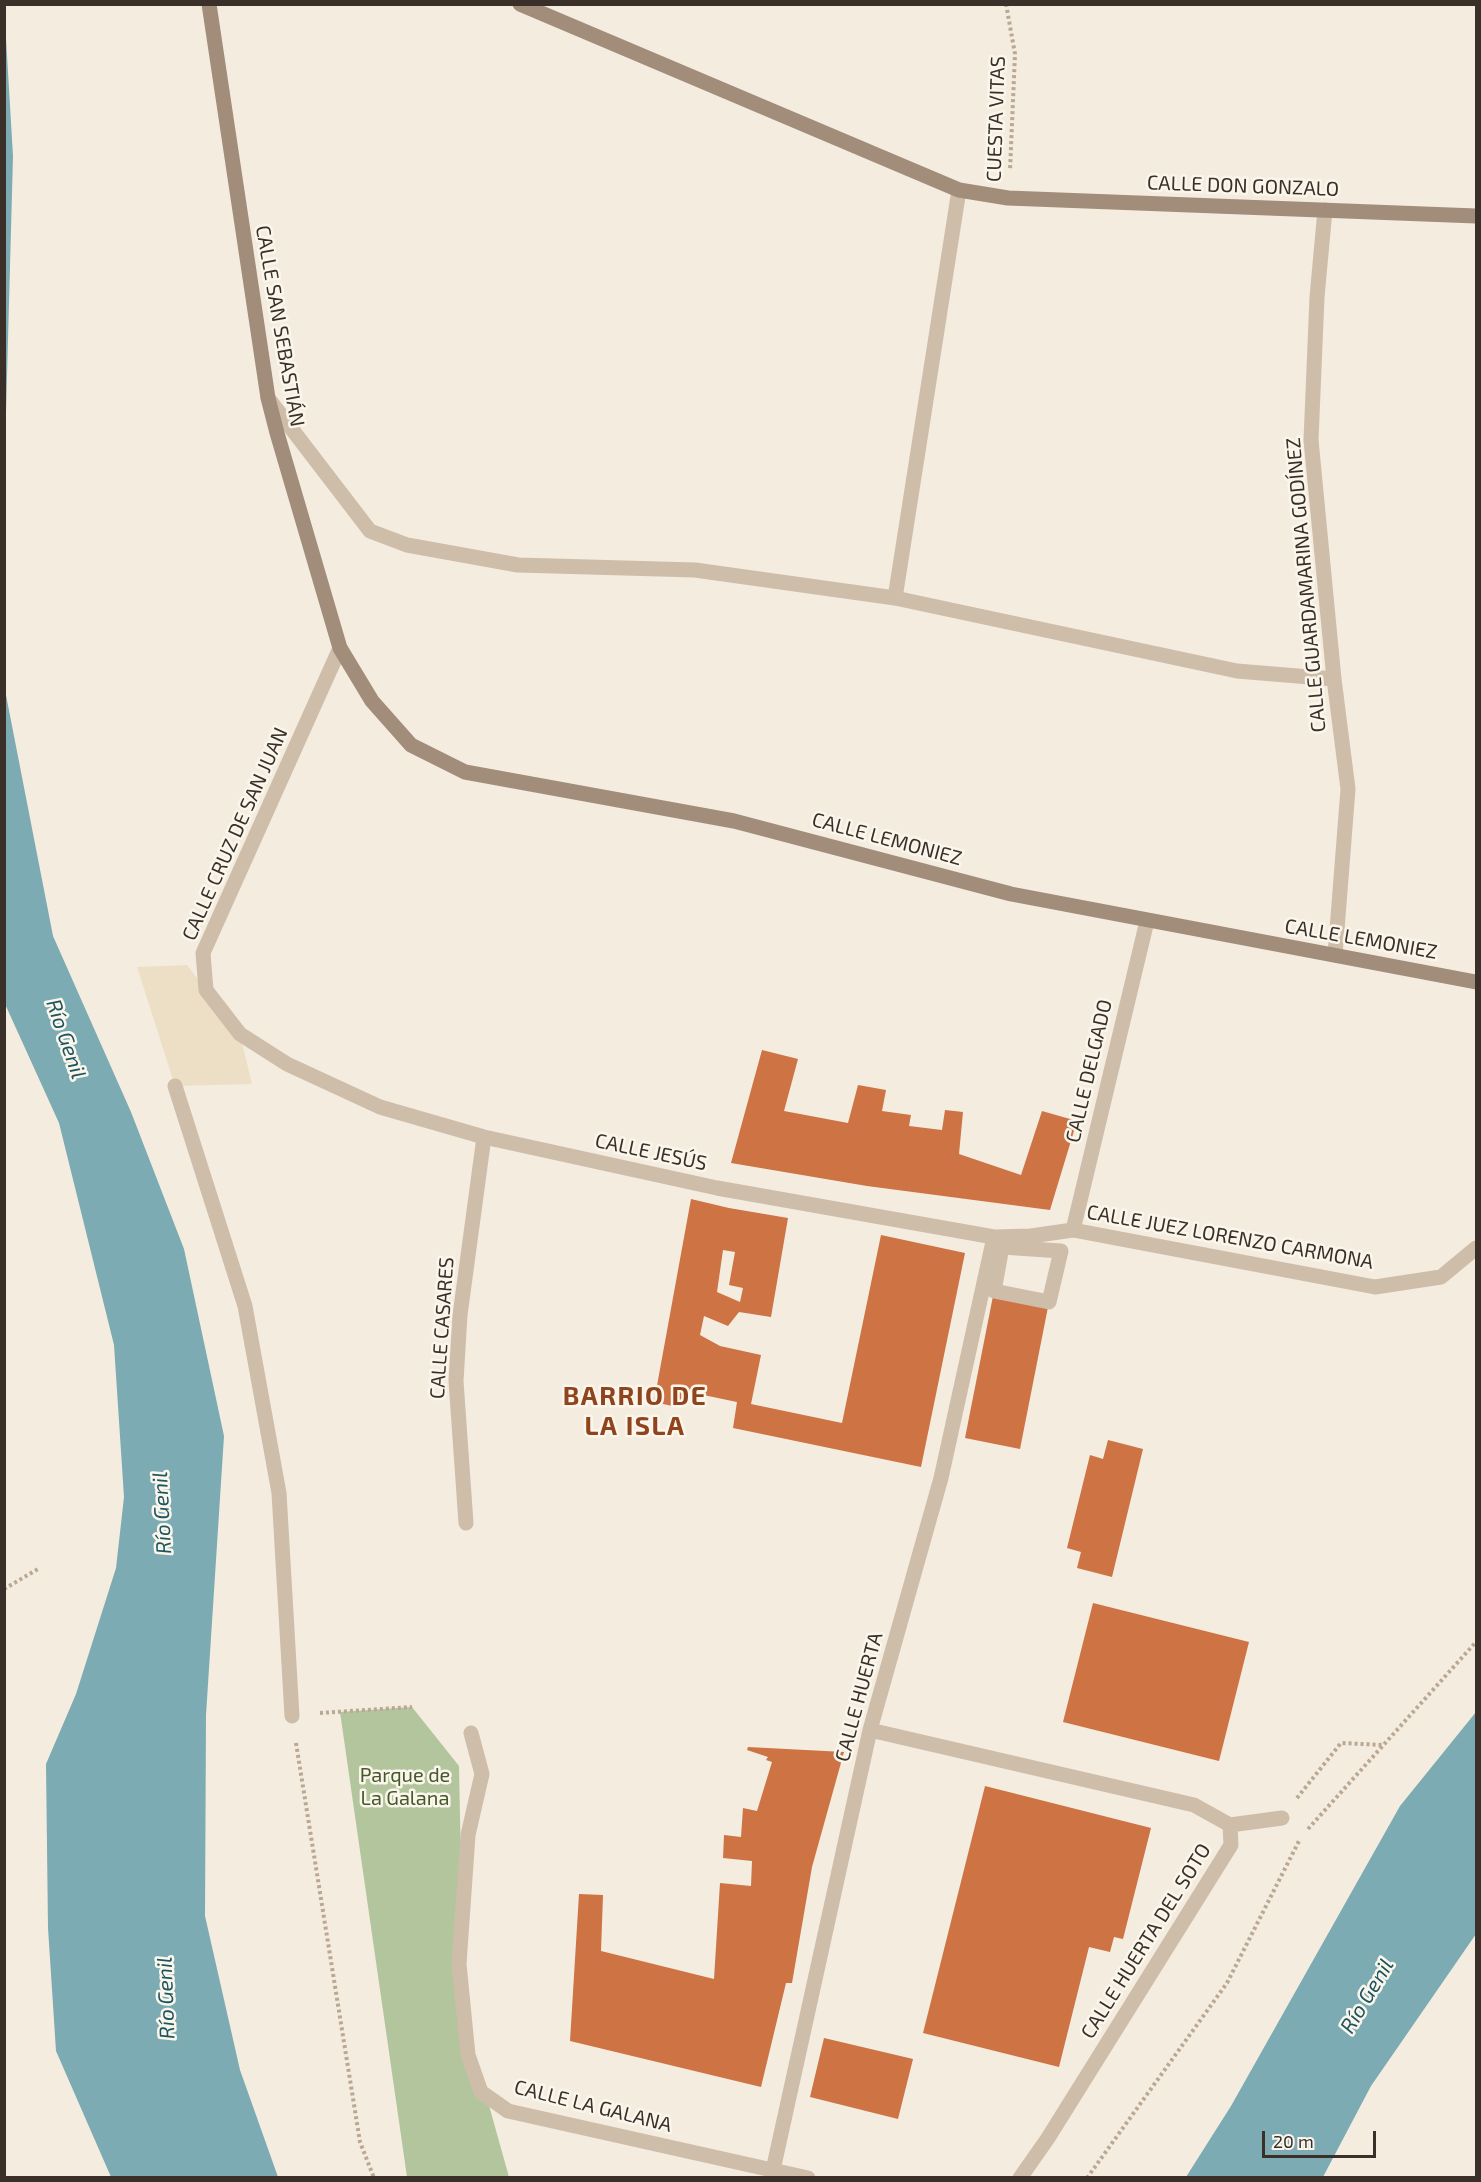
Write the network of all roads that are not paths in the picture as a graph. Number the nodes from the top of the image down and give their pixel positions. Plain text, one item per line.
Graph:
1 (209, 4) edge
2 (520, 4) edge
3 (960, 190) junction
4 (1325, 210) junction
5 (1476, 216) edge
6 (268, 398) junction
7 (895, 598) junction
8 (340, 648) junction
9 (1334, 679) junction
10 (1147, 921) junction
11 (1335, 955) junction
12 (1476, 982) edge
13 (240, 1034) joint
14 (175, 1086) dead end
15 (484, 1137) junction
16 (1073, 1230) junction
17 (994, 1237) junction
18 (1476, 1248) edge
19 (994, 1291) joint
20 (466, 1523) dead end
21 (292, 1716) road end
22 (870, 1730) junction
23 (471, 1733) dead end
24 (1282, 1818) road end
25 (1230, 1825) junction
26 (773, 2170) junction
27 (808, 2178) edge
28 (1020, 2178) edge

1 - 6 street, CALLE SAN SEBASTIÁN
2 - 3 street, CALLE DON GONZALO
3 - 4 street, CALLE DON GONZALO
3 - 7 street
4 - 5 street, CALLE DON GONZALO
4 - 9 street, CALLE GUARDAMARINA GODÍNEZ
6 - 7 street
6 - 8 street, CALLE SAN SEBASTIÁN
7 - 9 street
8 - 10 street, CALLE LEMONIEZ
8 - 13 street, CALLE CRUZ DE SAN JUAN
9 - 11 street, CALLE GUARDAMARINA GODÍNEZ
10 - 11 street, CALLE LEMONIEZ
10 - 16 street, CALLE DELGADO
11 - 12 street, CALLE LEMONIEZ
13 - 15 street, CALLE JESÚS
14 - 21 street
15 - 17 street, CALLE JESÚS
15 - 20 street, CALLE CASARES
16 - 17 street, CALLE JESÚS
16 - 18 street, CALLE JUEZ LORENZO CARMONA
17 - 22 street, CALLE HUERTA
19 - 19 street
22 - 25 street, CALLE HUERTA DEL SOTO
22 - 26 street, CALLE HUERTA
23 - 26 street, CALLE LA GALANA
24 - 25 street
25 - 28 street, CALLE HUERTA DEL SOTO
26 - 27 street, CALLE LA GALANA

